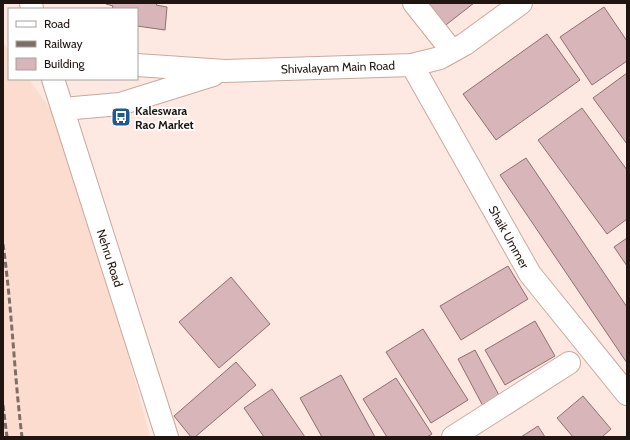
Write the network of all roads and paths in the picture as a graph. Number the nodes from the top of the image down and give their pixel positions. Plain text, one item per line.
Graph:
1 (414, 3) edge
2 (521, 3) edge
3 (452, 51) junction
4 (138, 65) edge
5 (412, 65) junction
6 (225, 71) junction
7 (53, 80) edge
8 (63, 109) junction
9 (568, 363) dead end
10 (627, 394) edge
11 (167, 437) edge
12 (453, 437) edge

1 - 3 street
2 - 3 street, Shivalayam Main Road
3 - 5 street, Shivalayam Main Road
4 - 6 street, Shivalayam Main Road
5 - 6 street, Shivalayam Main Road
5 - 10 street, Shaik Ummer
6 - 8 street
7 - 8 street, Nehru Road
8 - 11 street, Nehru Road
9 - 12 street

